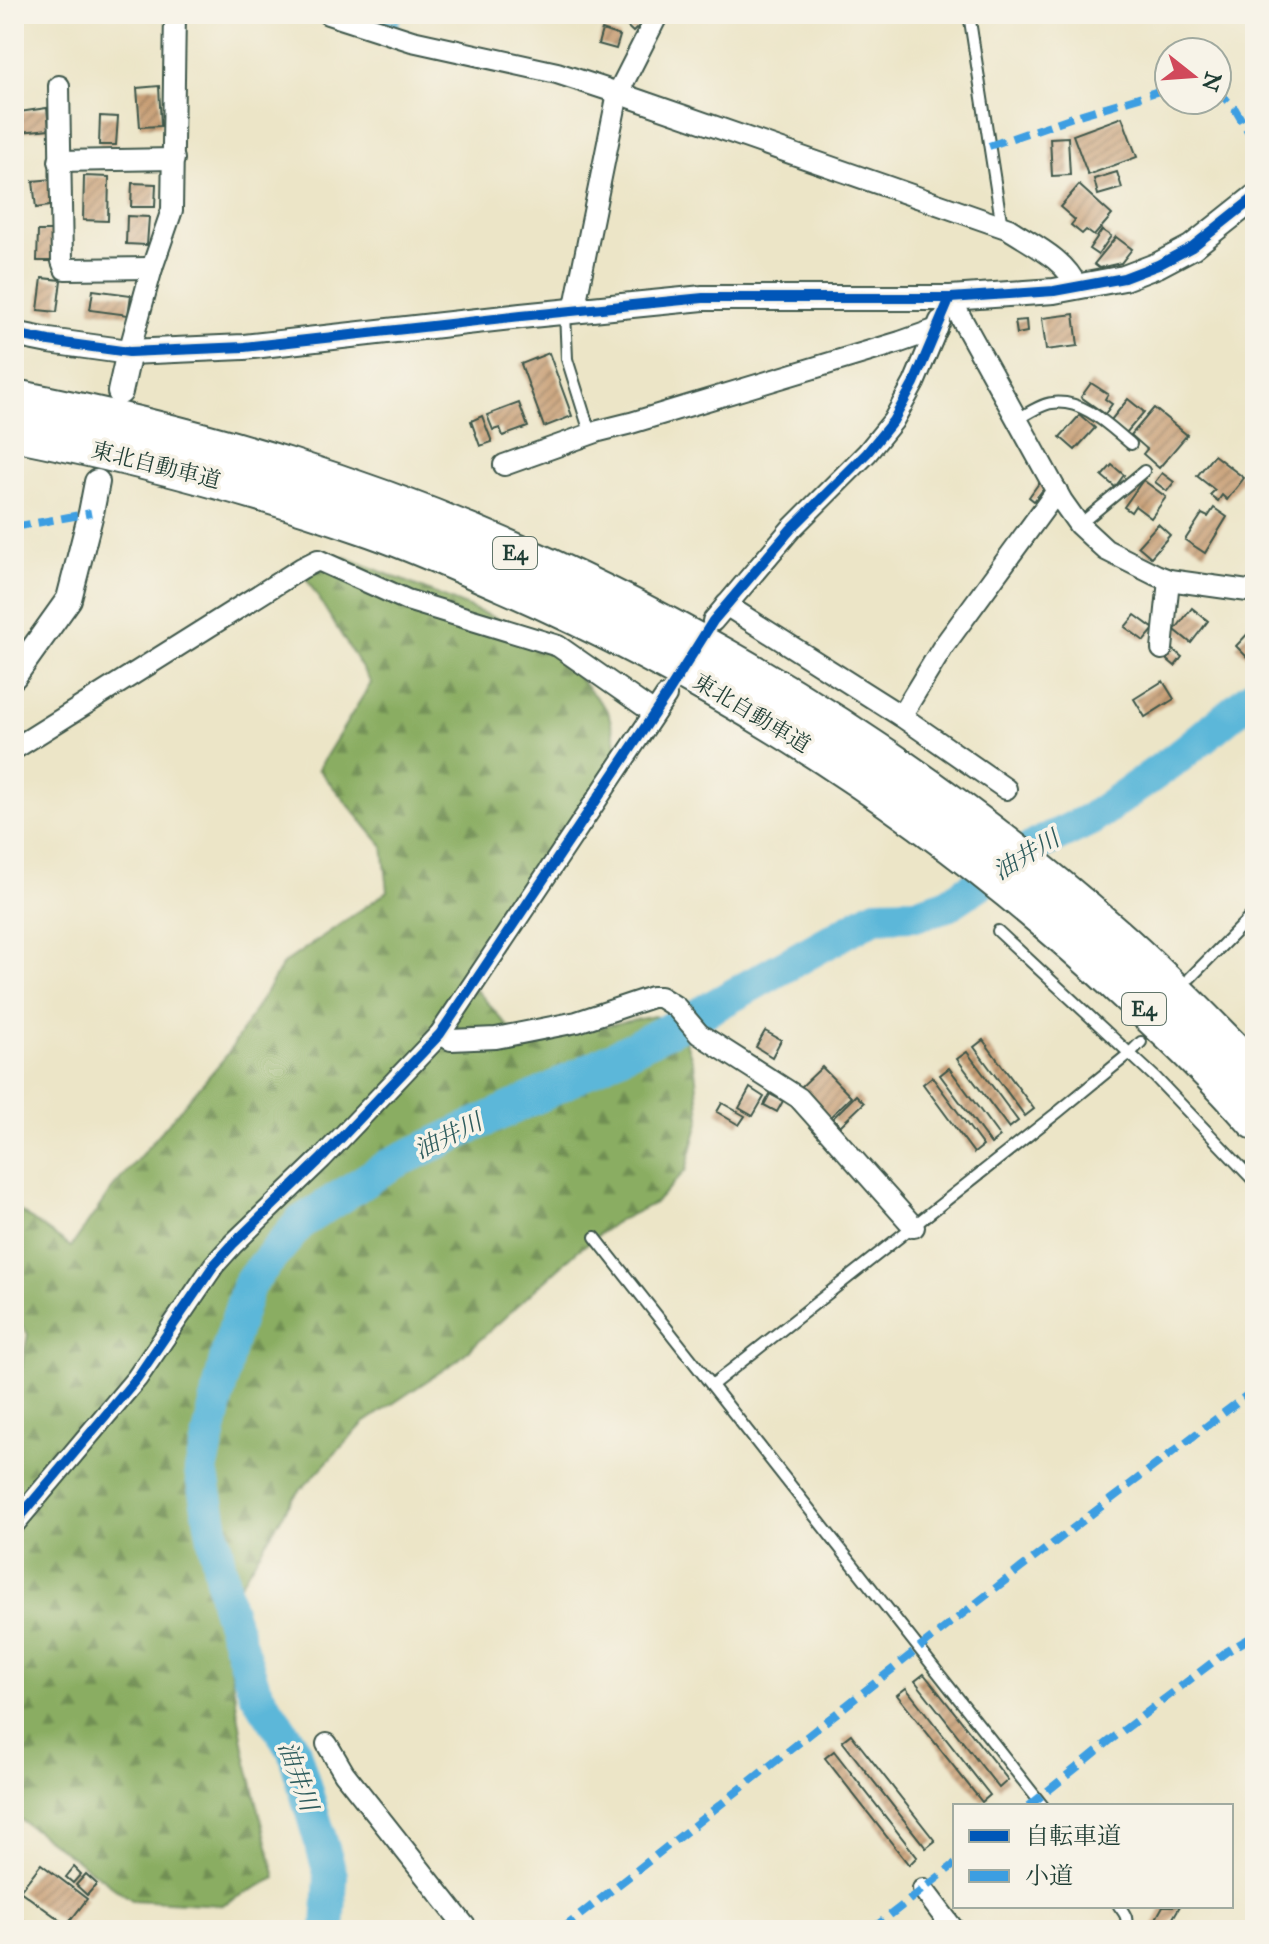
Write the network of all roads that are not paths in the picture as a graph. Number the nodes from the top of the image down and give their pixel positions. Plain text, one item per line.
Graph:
1 (175, 14) edge
2 (328, 14) edge
3 (658, 14) edge
4 (969, 14) edge
5 (59, 86) dead end
6 (618, 93) junction
7 (174, 159) junction
8 (59, 161) junction
9 (1255, 197) edge
10 (1002, 227) junction
11 (152, 268) junction
12 (1077, 287) junction
13 (950, 298) junction
14 (570, 311) junction
15 (937, 329) junction
16 (14, 334) edge
17 (129, 352) junction
18 (120, 392) dead end
19 (14, 398) edge
20 (1016, 420) junction
21 (599, 431) junction
22 (14, 432) edge
23 (1131, 444) dead end
24 (504, 465) dead end
25 (1144, 471) dead end
26 (97, 482) dead end
27 (1057, 491) junction
28 (1079, 525) junction
29 (1169, 580) junction
30 (1255, 592) edge
31 (726, 605) junction
32 (713, 621) dead end
33 (1162, 649) dead end
34 (14, 676) edge
35 (901, 716) junction
36 (14, 749) edge
37 (1006, 789) dead end
38 (1039, 893) junction
39 (1255, 912) edge
40 (998, 931) dead end
41 (1190, 978) dead end
42 (440, 1034) junction
43 (1141, 1042) dead end
44 (1130, 1053) junction
45 (1255, 1072) edge
46 (1255, 1121) edge
47 (1255, 1182) edge
48 (914, 1227) junction
49 (595, 1237) dead end
50 (712, 1385) junction
51 (14, 1524) edge
52 (327, 1744) dead end
53 (1041, 1804) edge
54 (923, 1889) dead end
55 (1121, 1908) edge
56 (468, 1930) edge
57 (954, 1930) edge
58 (1124, 1930) edge

1 - 7 street
2 - 6 street
3 - 6 street
4 - 10 lane
5 - 8 street
6 - 10 street
6 - 14 street
7 - 8 street
7 - 11 street
8 - 11 street
9 - 12 street
10 - 12 street
11 - 17 street
12 - 13 street
13 - 14 street
13 - 15 street
13 - 20 street
14 - 17 street
14 - 21 lane
15 - 21 street
15 - 31 street
16 - 17 street
17 - 18 street
19 - 38 highway, 東北自動車道 / E4
20 - 23 lane
20 - 27 street
21 - 24 street
22 - 38 highway, 東北自動車道 / E4
25 - 28 lane
26 - 34 street
27 - 28 street
27 - 35 street
28 - 29 street
29 - 30 street
29 - 33 street
31 - 32 street
31 - 35 street
35 - 37 street
36 - 42 street
38 - 45 highway, 東北自動車道 / E4
38 - 46 highway, 東北自動車道 / E4
39 - 41 lane
40 - 44 lane
42 - 48 street
42 - 51 street
43 - 44 lane
44 - 47 lane
44 - 48 lane
48 - 50 lane
49 - 50 lane
50 - 53 lane
52 - 56 street
54 - 57 street
55 - 58 lane

